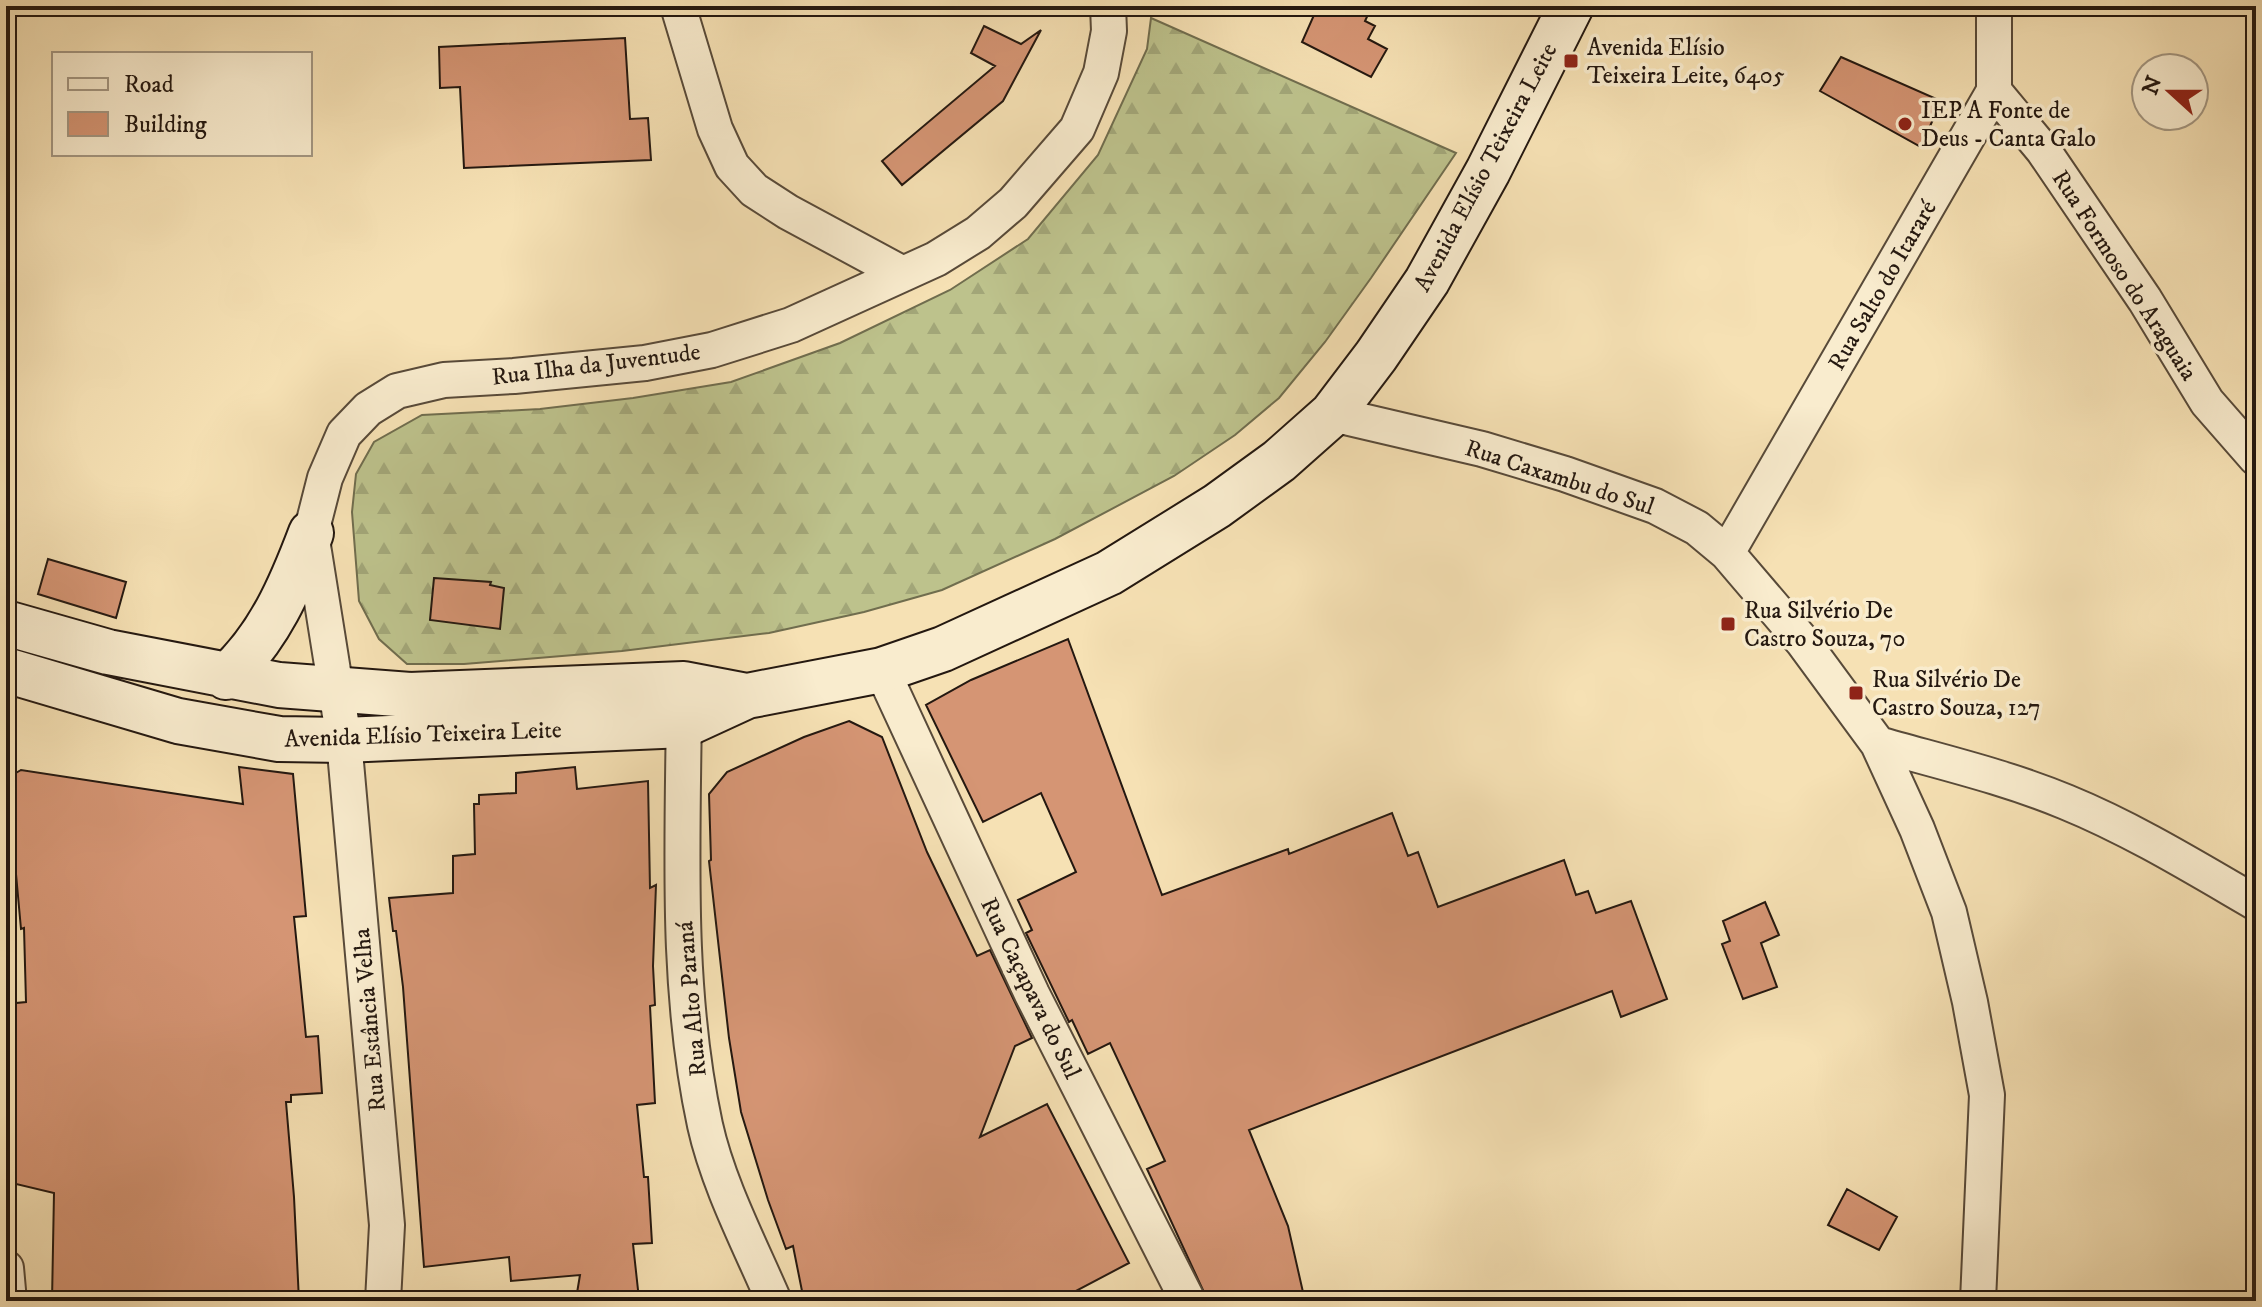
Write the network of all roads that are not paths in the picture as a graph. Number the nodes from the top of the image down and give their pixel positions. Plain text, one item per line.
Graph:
1 (678, 6) edge
2 (1108, 6) edge
3 (1571, 6) edge
4 (1994, 6) edge
5 (1994, 91) junction
6 (903, 274) junction
7 (1332, 414) junction
8 (2256, 458) edge
9 (311, 533) junction
10 (1727, 553) junction
11 (6, 623) edge
12 (6, 670) edge
13 (882, 670) junction
14 (226, 677) junction
15 (337, 691) junction
16 (684, 704) junction
17 (344, 740) junction
18 (1878, 744) junction
19 (2256, 903) edge
20 (6, 1268) edge
21 (9, 1301) edge
22 (383, 1301) edge
23 (774, 1301) edge
24 (1188, 1301) edge
25 (1978, 1301) edge

1 - 6 street
2 - 6 street, Rua Ilha da Juventude
3 - 7 main road, Avenida Elísio Teixeira Leite
4 - 5 street
5 - 8 street, Rua Formoso do Araguaia
5 - 10 street, Rua Salto do Itararé
6 - 9 street, Rua Ilha da Juventude
7 - 10 street, Rua Caxambu do Sul
7 - 13 main road, Avenida Elísio Teixeira Leite
9 - 14 main road
9 - 15 street, Rua Ilha da Juventude
10 - 18 street, Rua Caxambu do Sul
11 - 14 main road, Avenida Elísio Teixeira Leite
12 - 17 main road, Avenida Elísio Teixeira Leite
13 - 16 main road, Avenida Elísio Teixeira Leite
13 - 24 street, Rua Caçapava do Sul
14 - 15 main road, Avenida Elísio Teixeira Leite
15 - 16 main road, Avenida Elísio Teixeira Leite
15 - 17 street, Rua Ilha da Juventude
16 - 17 main road, Avenida Elísio Teixeira Leite
16 - 23 street, Rua Alto Paraná
17 - 22 street, Rua Estância Velha
18 - 19 street
18 - 25 street, Rua Caxambu do Sul
20 - 21 street

